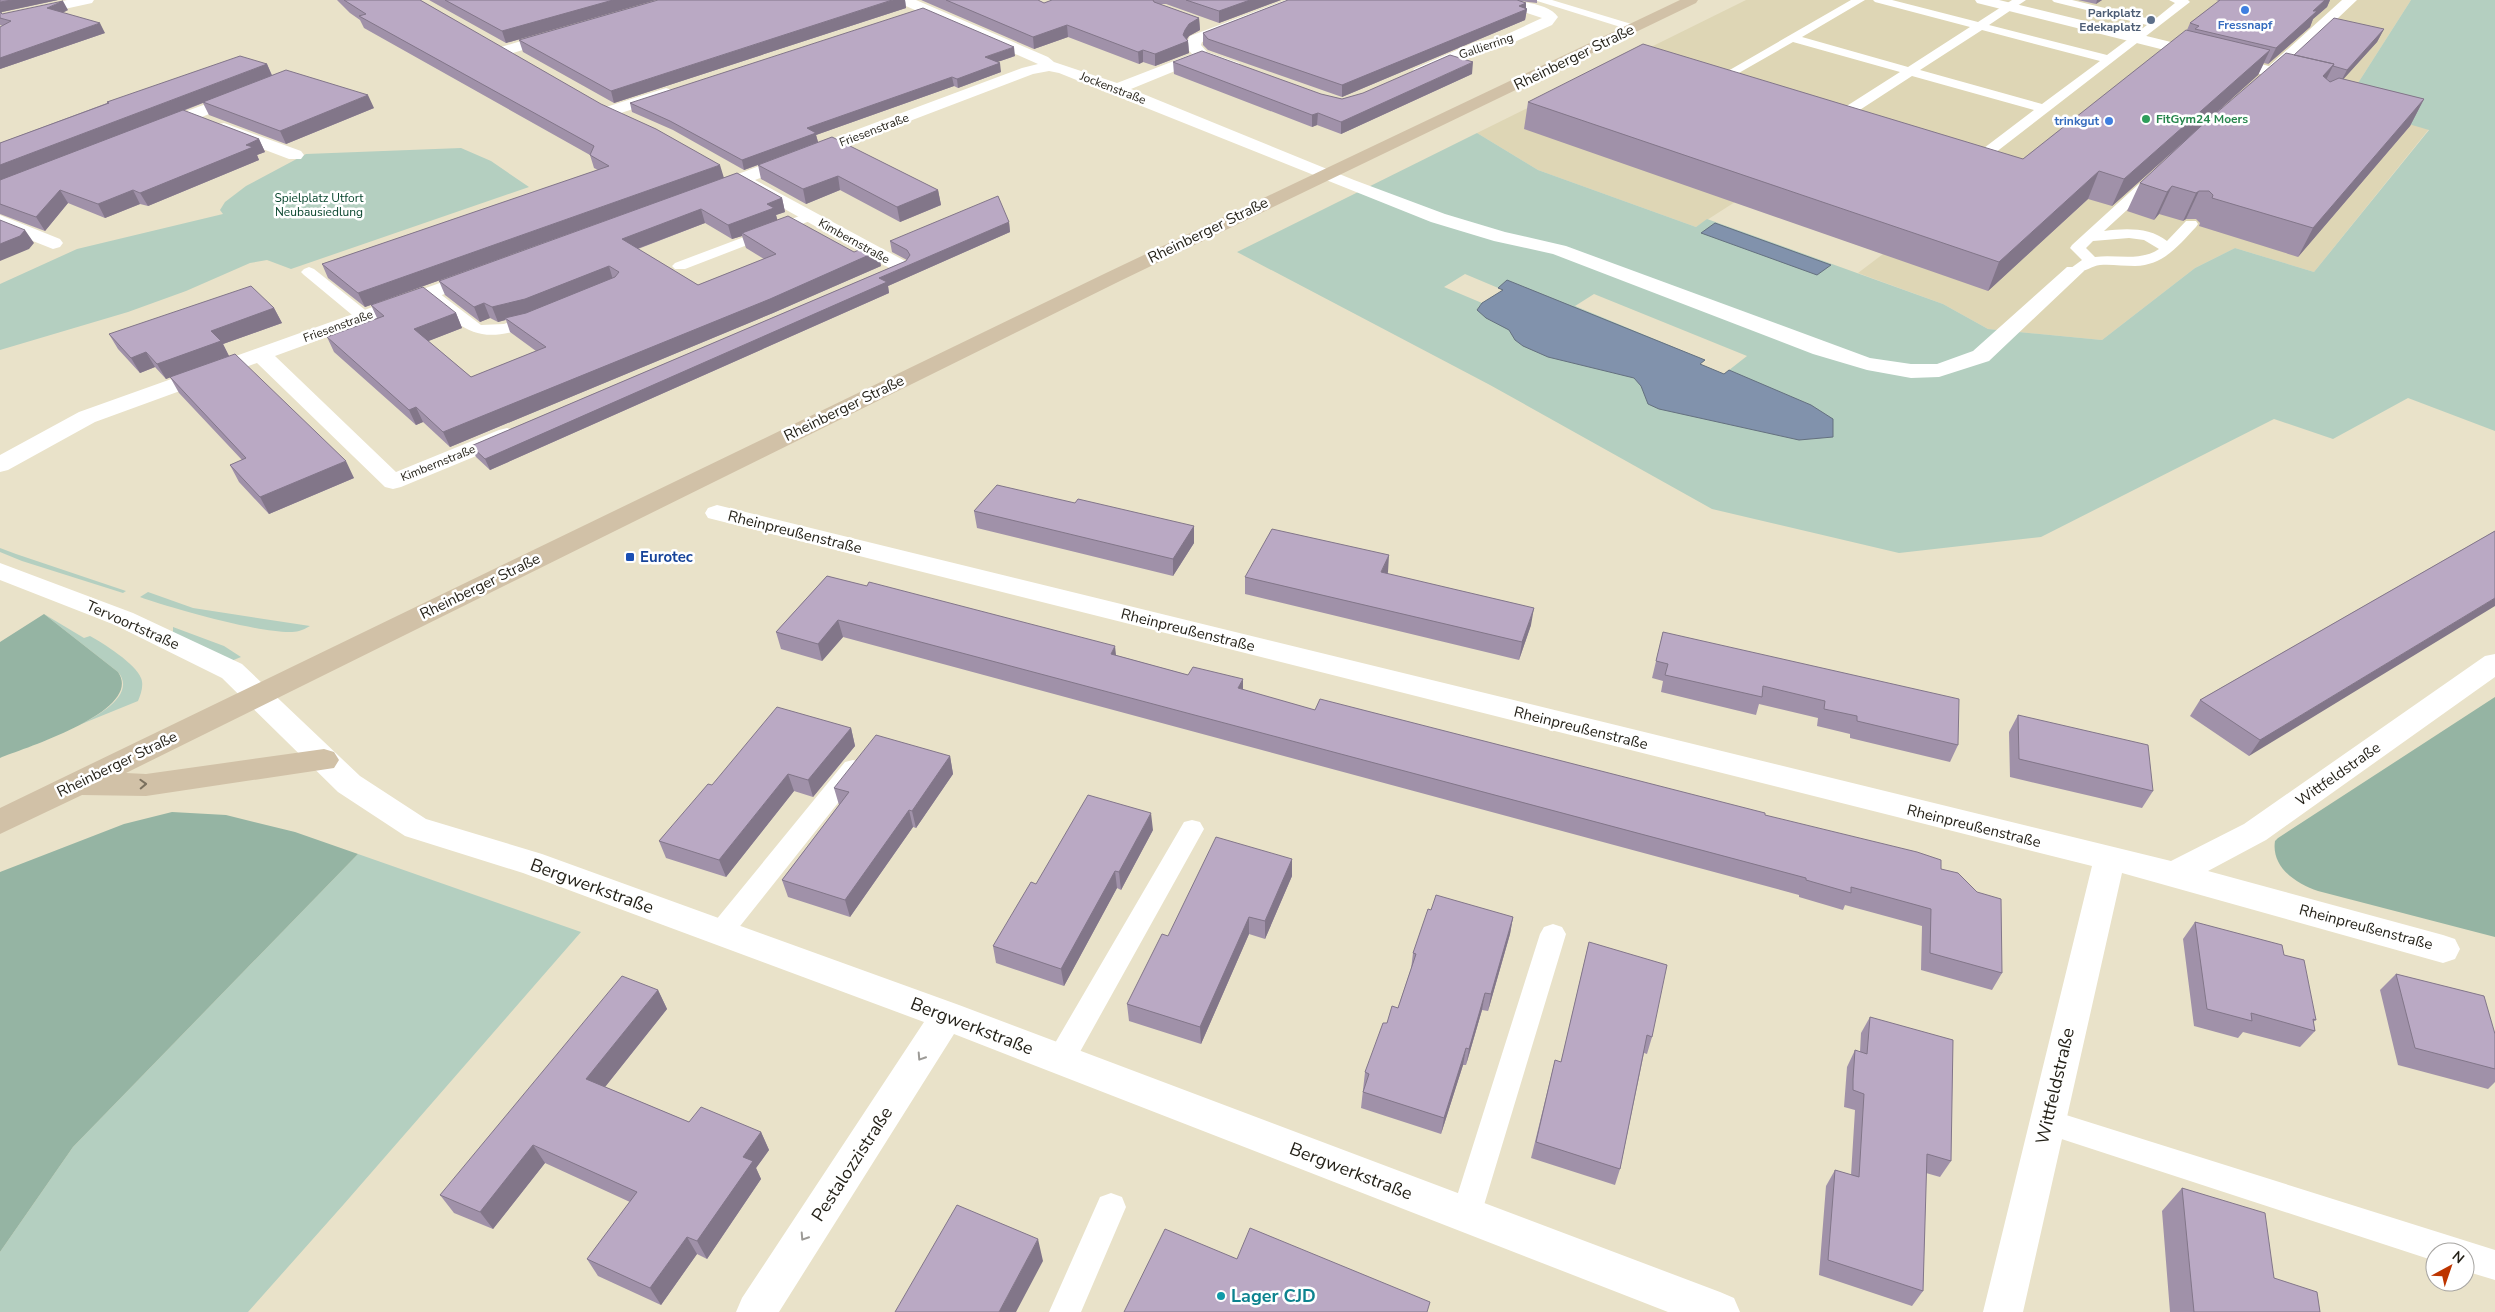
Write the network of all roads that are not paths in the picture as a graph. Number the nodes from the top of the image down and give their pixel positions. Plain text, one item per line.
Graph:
1 (43, 0) edge
2 (88, 0) edge
3 (1299, 0) edge
4 (1502, 0) edge
5 (1540, 0) edge
6 (1691, 0) edge
7 (1859, 0) edge
8 (1879, 0) edge
9 (1982, 0) edge
10 (2058, 0) edge
11 (2175, 0) edge
12 (2350, 0) edge
13 (2015, 4) edge
14 (905, 7) edge
15 (1194, 21) edge
16 (2156, 24) junction
17 (1981, 26) junction
18 (1634, 28) junction
19 (1219, 30) junction
20 (570, 32) edge
21 (1792, 38) junction
22 (2136, 38) junction
23 (1202, 55) junction
24 (522, 59) edge
25 (2108, 59) junction
26 (1049, 66) junction
27 (1246, 71) edge
28 (1911, 71) junction
29 (2272, 72) junction
30 (2290, 76) edge
31 (1409, 77) edge
32 (2260, 82) edge
33 (1761, 86) edge
34 (678, 89) edge
35 (256, 90) edge
36 (1117, 90) junction
37 (596, 101) edge
38 (2044, 108) junction
39 (612, 111) junction
40 (190, 116) junction
41 (1864, 117) edge
42 (630, 119) edge
43 (142, 134) edge
44 (1951, 142) edge
45 (295, 155) dead end
46 (2166, 166) edge
47 (733, 174) junction
48 (1324, 174) junction
49 (696, 196) edge
50 (810, 216) junction
51 (0, 220) edge
52 (2191, 224) edge
53 (2087, 238) junction
54 (53, 243) dead end
55 (2167, 248) junction
56 (2090, 261) junction
57 (680, 266) dead end
58 (494, 269) edge
59 (2074, 271) joint
60 (309, 272) dead end
61 (874, 277) edge
62 (430, 292) junction
63 (550, 312) edge
64 (363, 316) junction
65 (260, 354) junction
66 (524, 428) edge
67 (0, 465) edge
68 (717, 513) dead end
69 (0, 571) edge
70 (2495, 663) edge
71 (255, 695) junction
72 (870, 747) edge
73 (324, 760) junction
74 (76, 784) junction
75 (0, 822) edge
76 (1192, 828) dead end
77 (2108, 860) junction
78 (2174, 874) junction
79 (720, 933) junction
80 (1553, 934) dead end
81 (2443, 949) dead end
82 (947, 1016) junction
83 (1061, 1060) junction
84 (2047, 1122) junction
85 (1111, 1207) dead end
86 (1466, 1215) junction
87 (2425, 1243) edge
88 (2475, 1259) edge
89 (2495, 1266) edge
90 (756, 1312) edge
91 (1064, 1312) edge
92 (1720, 1312) edge
93 (2003, 1312) edge

1 - 2 street
3 - 19 street
4 - 31 street, Gallierring
5 - 18 lane
6 - 18 main road, Rheinberger Straße
7 - 21 lane
8 - 17 lane
9 - 13 street
10 - 16 lane
11 - 16 lane
12 - 29 street
13 - 17 lane
13 - 22 street
14 - 26 street, Jockenstraße
15 - 19 street
16 - 22 lane
17 - 25 lane
17 - 28 lane
18 - 48 main road, Rheinberger Straße
19 - 23 street
20 - 24 street
21 - 28 lane
21 - 33 lane
22 - 25 lane
22 - 29 street
23 - 27 street
23 - 36 street
25 - 38 lane
26 - 36 street, Jockenstraße
26 - 47 street, Friesenstraße
28 - 38 lane
28 - 41 lane
29 - 30 lane
29 - 32 lane
34 - 39 street
35 - 40 street
36 - 48 street, Jockenstraße
37 - 39 street
38 - 44 lane
39 - 42 street
40 - 43 street
40 - 45 street
46 - 53 lane
47 - 49 street, Friesenstraße
47 - 50 street, Kimbernstraße
48 - 59 street, Jockenstraße
48 - 71 main road, Rheinberger Straße
50 - 57 lane
50 - 61 street, Kimbernstraße
51 - 54 street
52 - 55 lane
53 - 55 lane
53 - 56 lane
55 - 56 lane
56 - 59 lane
58 - 62 street, Friesenstraße
60 - 64 lane
62 - 63 lane
62 - 64 street, Friesenstraße
64 - 65 street, Friesenstraße
65 - 66 street, Kimbernstraße
65 - 67 street, Friesenstraße
68 - 77 street, Rheinpreußenstraße
69 - 71 street, Tervoortstraße
70 - 78 street, Wittfeldstraße
71 - 73 street, Bergwerkstraße
71 - 74 main road, Rheinberger Straße
72 - 79 lane
74 -> 73 main road
73 - 79 street, Bergwerkstraße
74 - 75 main road, Rheinberger Straße
76 - 83 lane
77 - 78 street, Rheinpreußenstraße
77 - 84 street, Wittfeldstraße
78 - 81 street, Rheinpreußenstraße
79 - 82 street, Bergwerkstraße
80 - 86 lane
82 - 83 street, Bergwerkstraße
82 -> 90 street, Pestalozzistraße
83 - 86 street, Bergwerkstraße
84 - 87 lane
84 - 93 street, Wittfeldstraße
85 - 91 lane
86 - 92 street, Bergwerkstraße
88 - 89 lane

